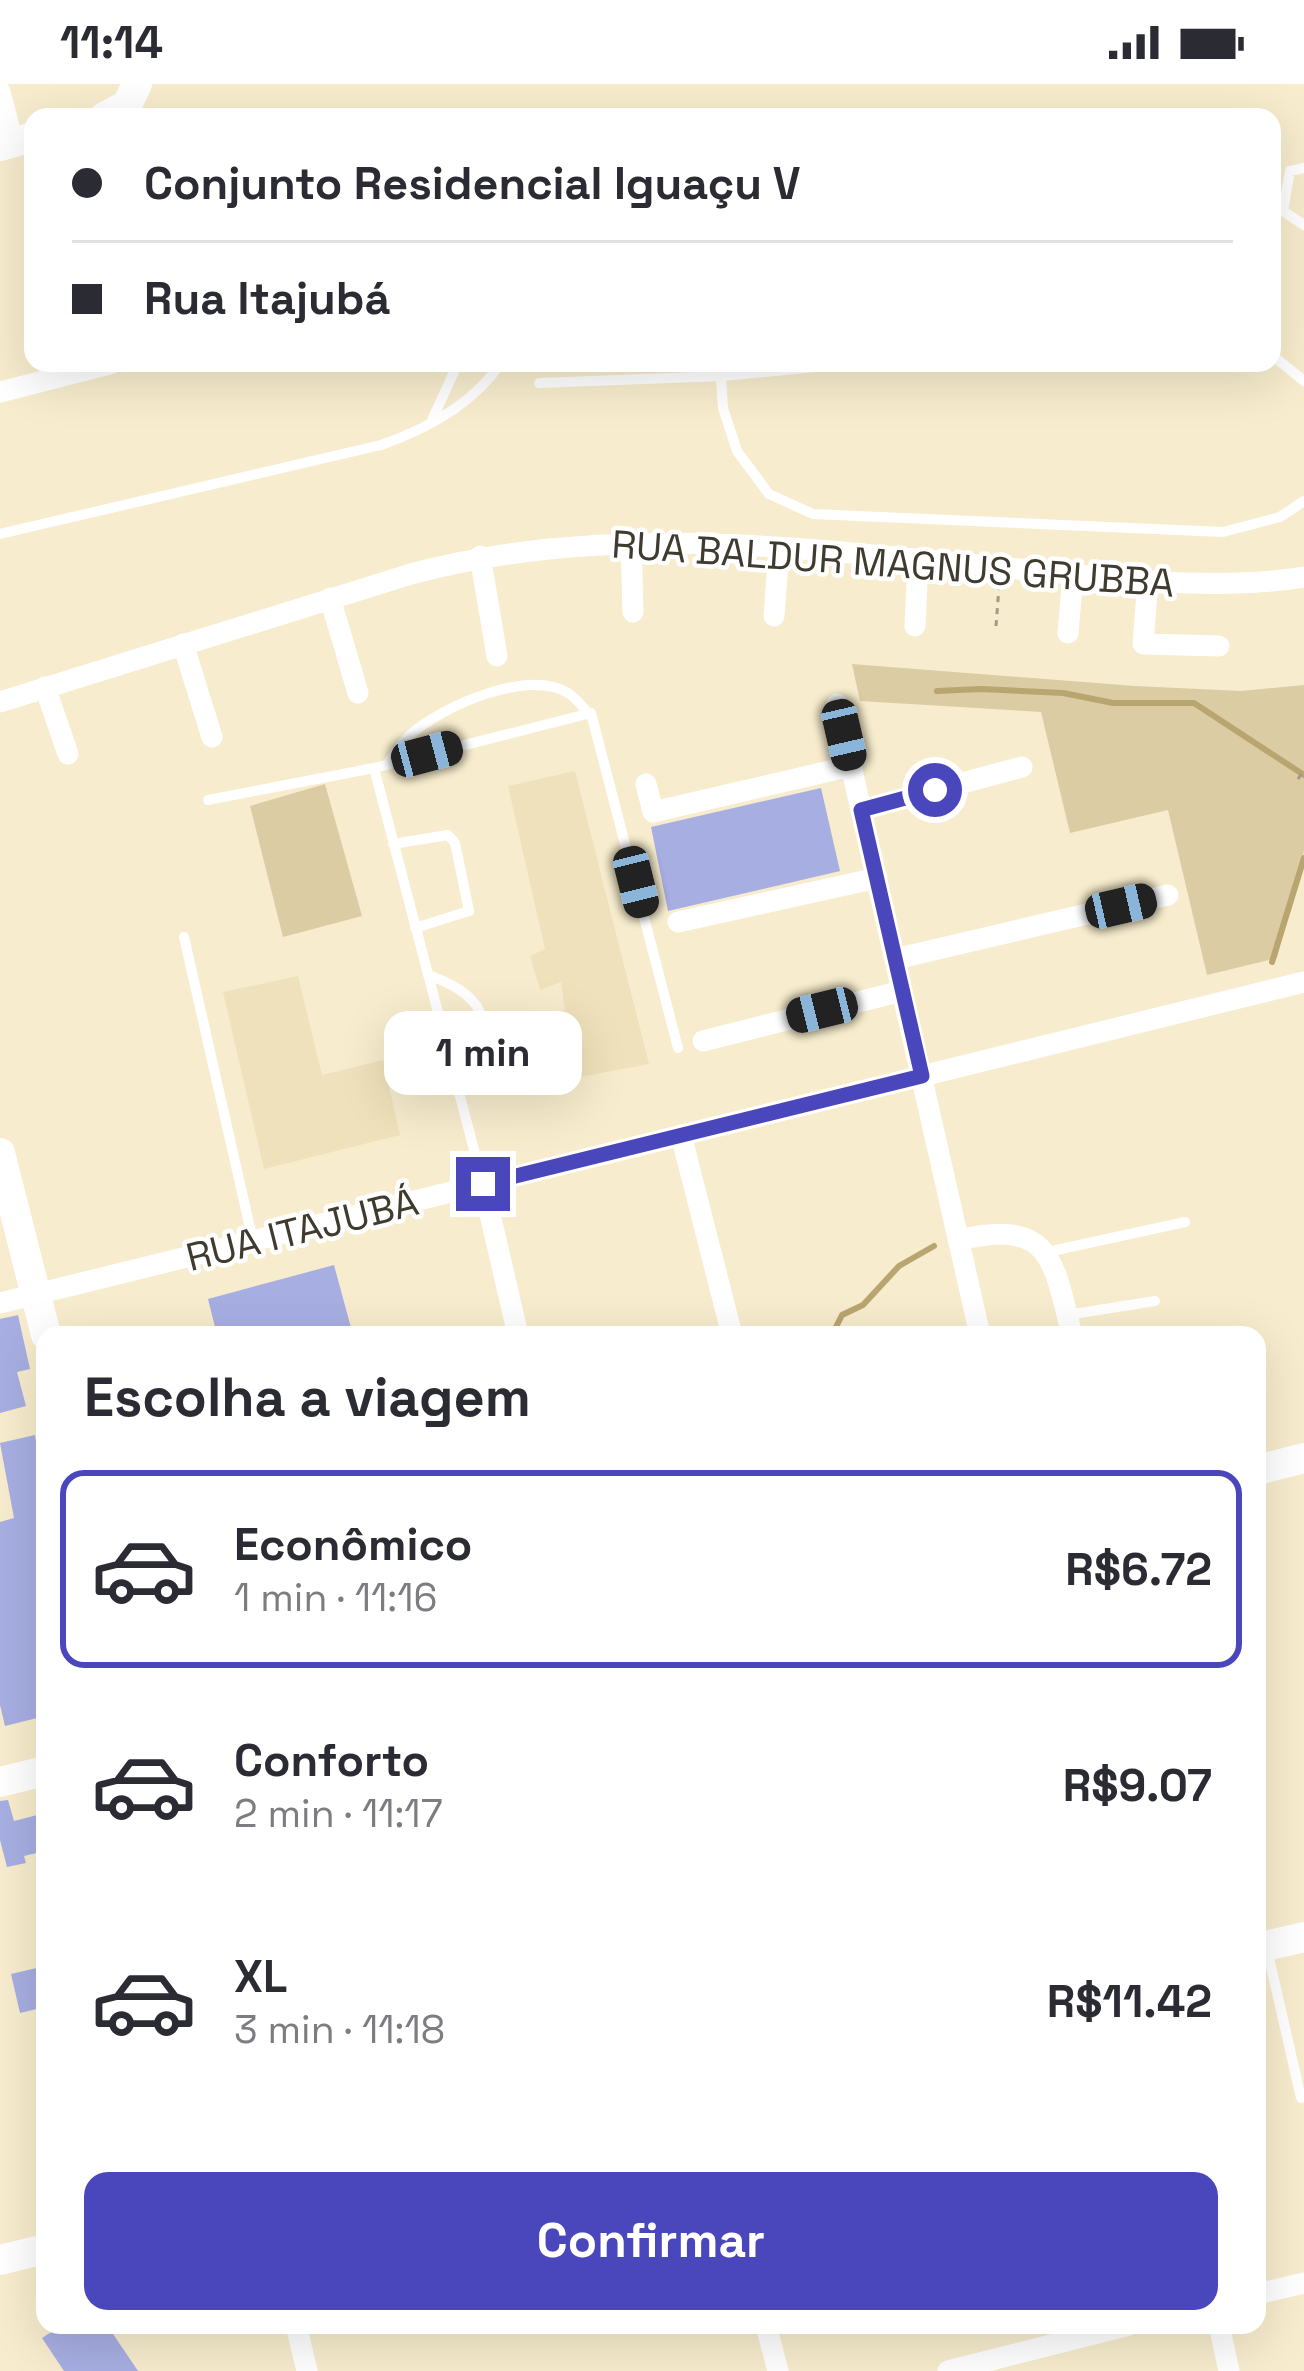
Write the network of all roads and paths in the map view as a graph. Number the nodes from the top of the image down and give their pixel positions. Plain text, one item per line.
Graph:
1 (0, 92) edge
2 (15, 142) edge
3 (1304, 168) edge
4 (1281, 199) edge
5 (1281, 363) edge
6 (78, 372) edge
7 (454, 372) edge
8 (494, 372) edge
9 (693, 372) edge
10 (721, 372) edge
11 (1304, 382) edge
12 (539, 383) dead end
13 (0, 392) edge
14 (431, 422) junction
15 (1304, 501) edge
16 (0, 534) edge
17 (631, 542) junction
18 (778, 548) junction
19 (480, 556) junction
20 (918, 560) junction
21 (1000, 567) junction
22 (1072, 574) junction
23 (1304, 578) edge
24 (1148, 580) junction
25 (330, 598) junction
26 (633, 612) dead end
27 (774, 616) dead end
28 (915, 626) dead end
29 (996, 626) dead end
30 (1068, 633) dead end
31 (183, 644) junction
32 (1219, 646) dead end
33 (497, 656) dead end
34 (45, 688) junction
35 (358, 692) dead end
36 (0, 702) edge
37 (837, 704) dead end
38 (588, 712) junction
39 (212, 737) dead end
40 (68, 754) dead end
41 (381, 766) junction
42 (851, 766) junction
43 (1022, 767) dead end
44 (1304, 770) edge
45 (1298, 779) dead end
46 (646, 784) dead end
47 (208, 800) dead end
48 (861, 810) junction
49 (393, 844) junction
50 (877, 878) junction
51 (1168, 895) dead end
52 (678, 922) dead end
53 (416, 928) junction
54 (184, 937) dead end
55 (895, 959) junction
56 (428, 975) junction
57 (1304, 982) edge
58 (902, 991) junction
59 (704, 1041) dead end
60 (678, 1048) dead end
61 (922, 1076) junction
62 (457, 1086) junction
63 (681, 1136) junction
64 (0, 1153) edge
65 (483, 1184) junction
66 (1185, 1222) dead end
67 (958, 1240) junction
68 (254, 1241) junction
69 (1047, 1252) junction
70 (36, 1294) junction
71 (1155, 1301) dead end
72 (0, 1303) edge
73 (1070, 1325) edge
74 (44, 1326) edge
75 (516, 1326) edge
76 (730, 1326) edge
77 (978, 1326) edge
78 (1304, 1459) edge
79 (1266, 1468) edge
80 (36, 1773) edge
81 (0, 1782) edge
82 (1304, 1936) edge
83 (1266, 1946) edge
84 (1266, 1962) edge
85 (1301, 2098) dead end
86 (36, 2250) edge
87 (0, 2260) edge
88 (1304, 2283) edge
89 (1266, 2292) edge
90 (298, 2334) edge
91 (768, 2334) edge
92 (1094, 2334) edge
93 (1221, 2334) edge
94 (308, 2371) edge
95 (778, 2371) edge
96 (948, 2371) edge
97 (1229, 2371) edge

1 - 2 street
3 - 4 lane
5 - 11 lane
6 - 13 street
7 - 14 lane
8 - 14 lane
9 - 12 lane
10 - 15 lane
14 - 16 lane
17 - 18 street, RUA BALDUR MAGNUS GRUBBA
17 - 19 street, RUA BALDUR MAGNUS GRUBBA
17 - 26 street
18 - 20 street, RUA BALDUR MAGNUS GRUBBA
18 - 27 street
19 - 25 street, RUA BALDUR MAGNUS GRUBBA
19 - 33 street
20 - 21 street, RUA BALDUR MAGNUS GRUBBA
20 - 28 street
21 - 22 street, RUA BALDUR MAGNUS GRUBBA
21 - 29 path
22 - 24 street, RUA BALDUR MAGNUS GRUBBA
22 - 30 street
23 - 24 street, RUA BALDUR MAGNUS GRUBBA
24 - 32 street
25 - 31 street, RUA BALDUR MAGNUS GRUBBA
25 - 35 street
31 - 34 street, RUA BALDUR MAGNUS GRUBBA
31 - 39 street
34 - 36 street, RUA BALDUR MAGNUS GRUBBA
34 - 40 street
37 - 42 street
38 - 41 lane
38 - 41 lane
38 - 60 lane
41 - 47 lane
41 - 49 lane
42 - 46 street
42 - 48 street
43 - 48 street
44 - 45 path
48 - 50 street
49 - 53 lane
49 - 53 lane
50 - 52 street
50 - 55 street
51 - 55 street
53 - 56 lane
54 - 68 lane
55 - 58 street
56 - 62 lane
56 - 62 lane
57 - 61 street, RUA ITAJUBÁ
58 - 59 street
58 - 61 street
61 - 63 street, RUA ITAJUBÁ
61 - 67 street
62 - 65 lane
63 - 65 street, RUA ITAJUBÁ
63 - 76 street
64 - 70 street
65 - 68 street, RUA ITAJUBÁ
65 - 75 street
66 - 69 lane
67 - 69 street
67 - 77 street
68 - 70 street, RUA ITAJUBÁ
69 - 73 street
70 - 72 street, RUA ITAJUBÁ
70 - 74 street
71 - 73 lane
78 - 79 street
80 - 81 street
82 - 83 street
84 - 85 lane
86 - 87 street
88 - 89 street
90 - 94 street
91 - 95 street
92 - 96 street
93 - 97 street

